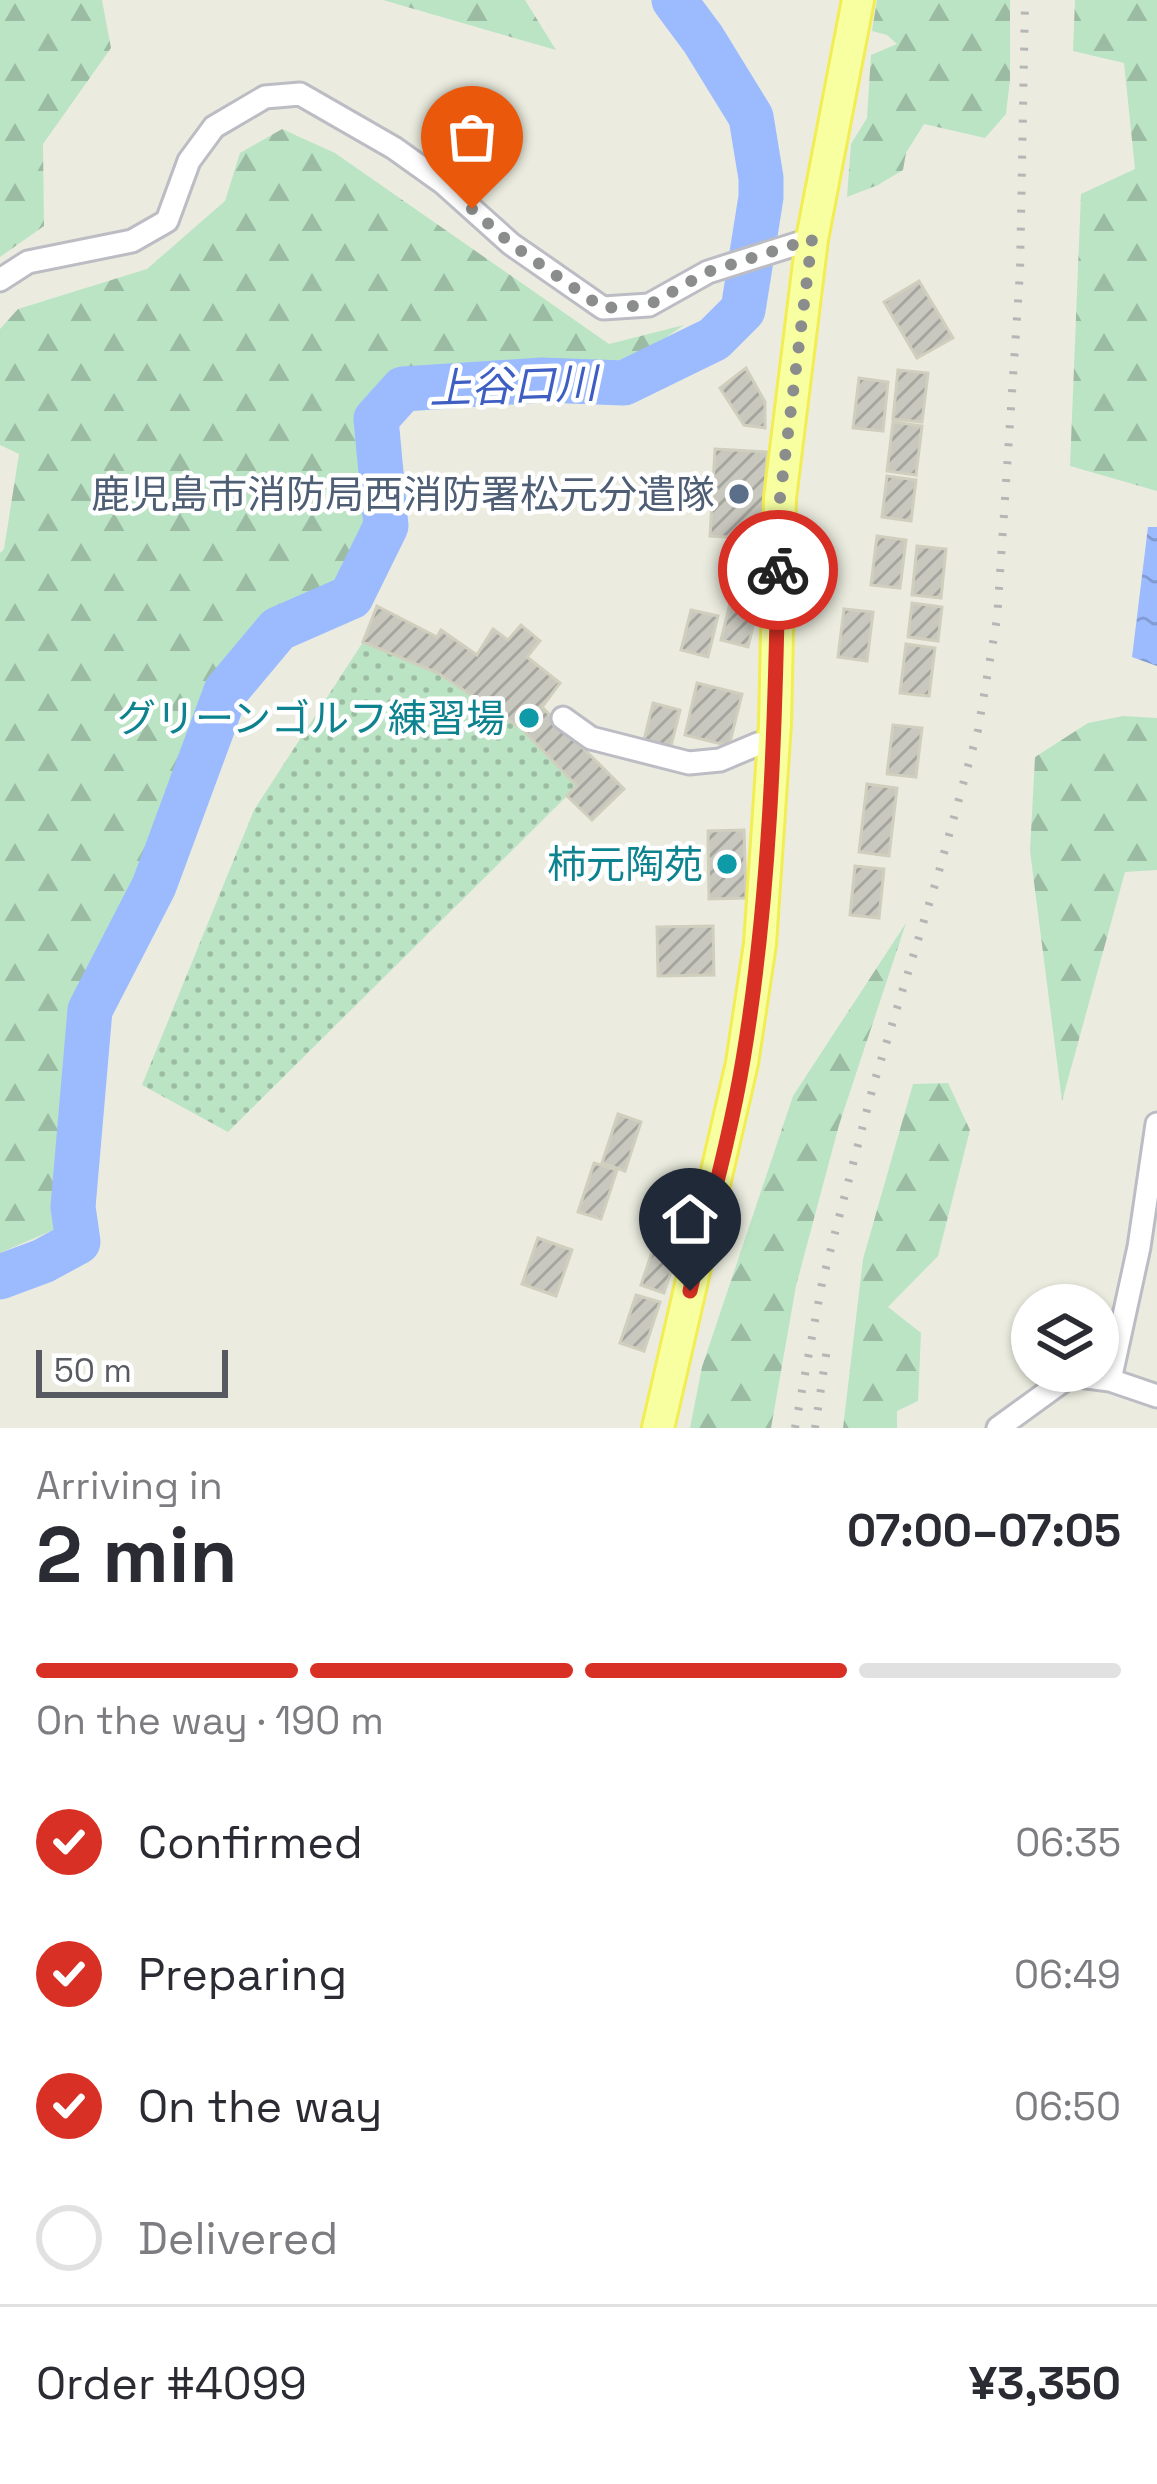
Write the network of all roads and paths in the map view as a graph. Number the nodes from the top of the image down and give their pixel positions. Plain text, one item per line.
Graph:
1 (857, 0) edge
2 (812, 239) junction
3 (0, 280) edge
4 (563, 718) dead end
5 (773, 743) junction
6 (1157, 1124) edge
7 (1148, 1251) edge
8 (1119, 1349) edge
9 (1119, 1383) edge
10 (1049, 1392) edge
11 (1157, 1396) edge
12 (658, 1428) edge
13 (998, 1428) edge

1 - 2 main road
2 - 3 street
2 - 5 main road
4 - 5 street
5 - 12 main road
6 - 7 street
7 - 8 street
9 - 11 street
10 - 13 street

